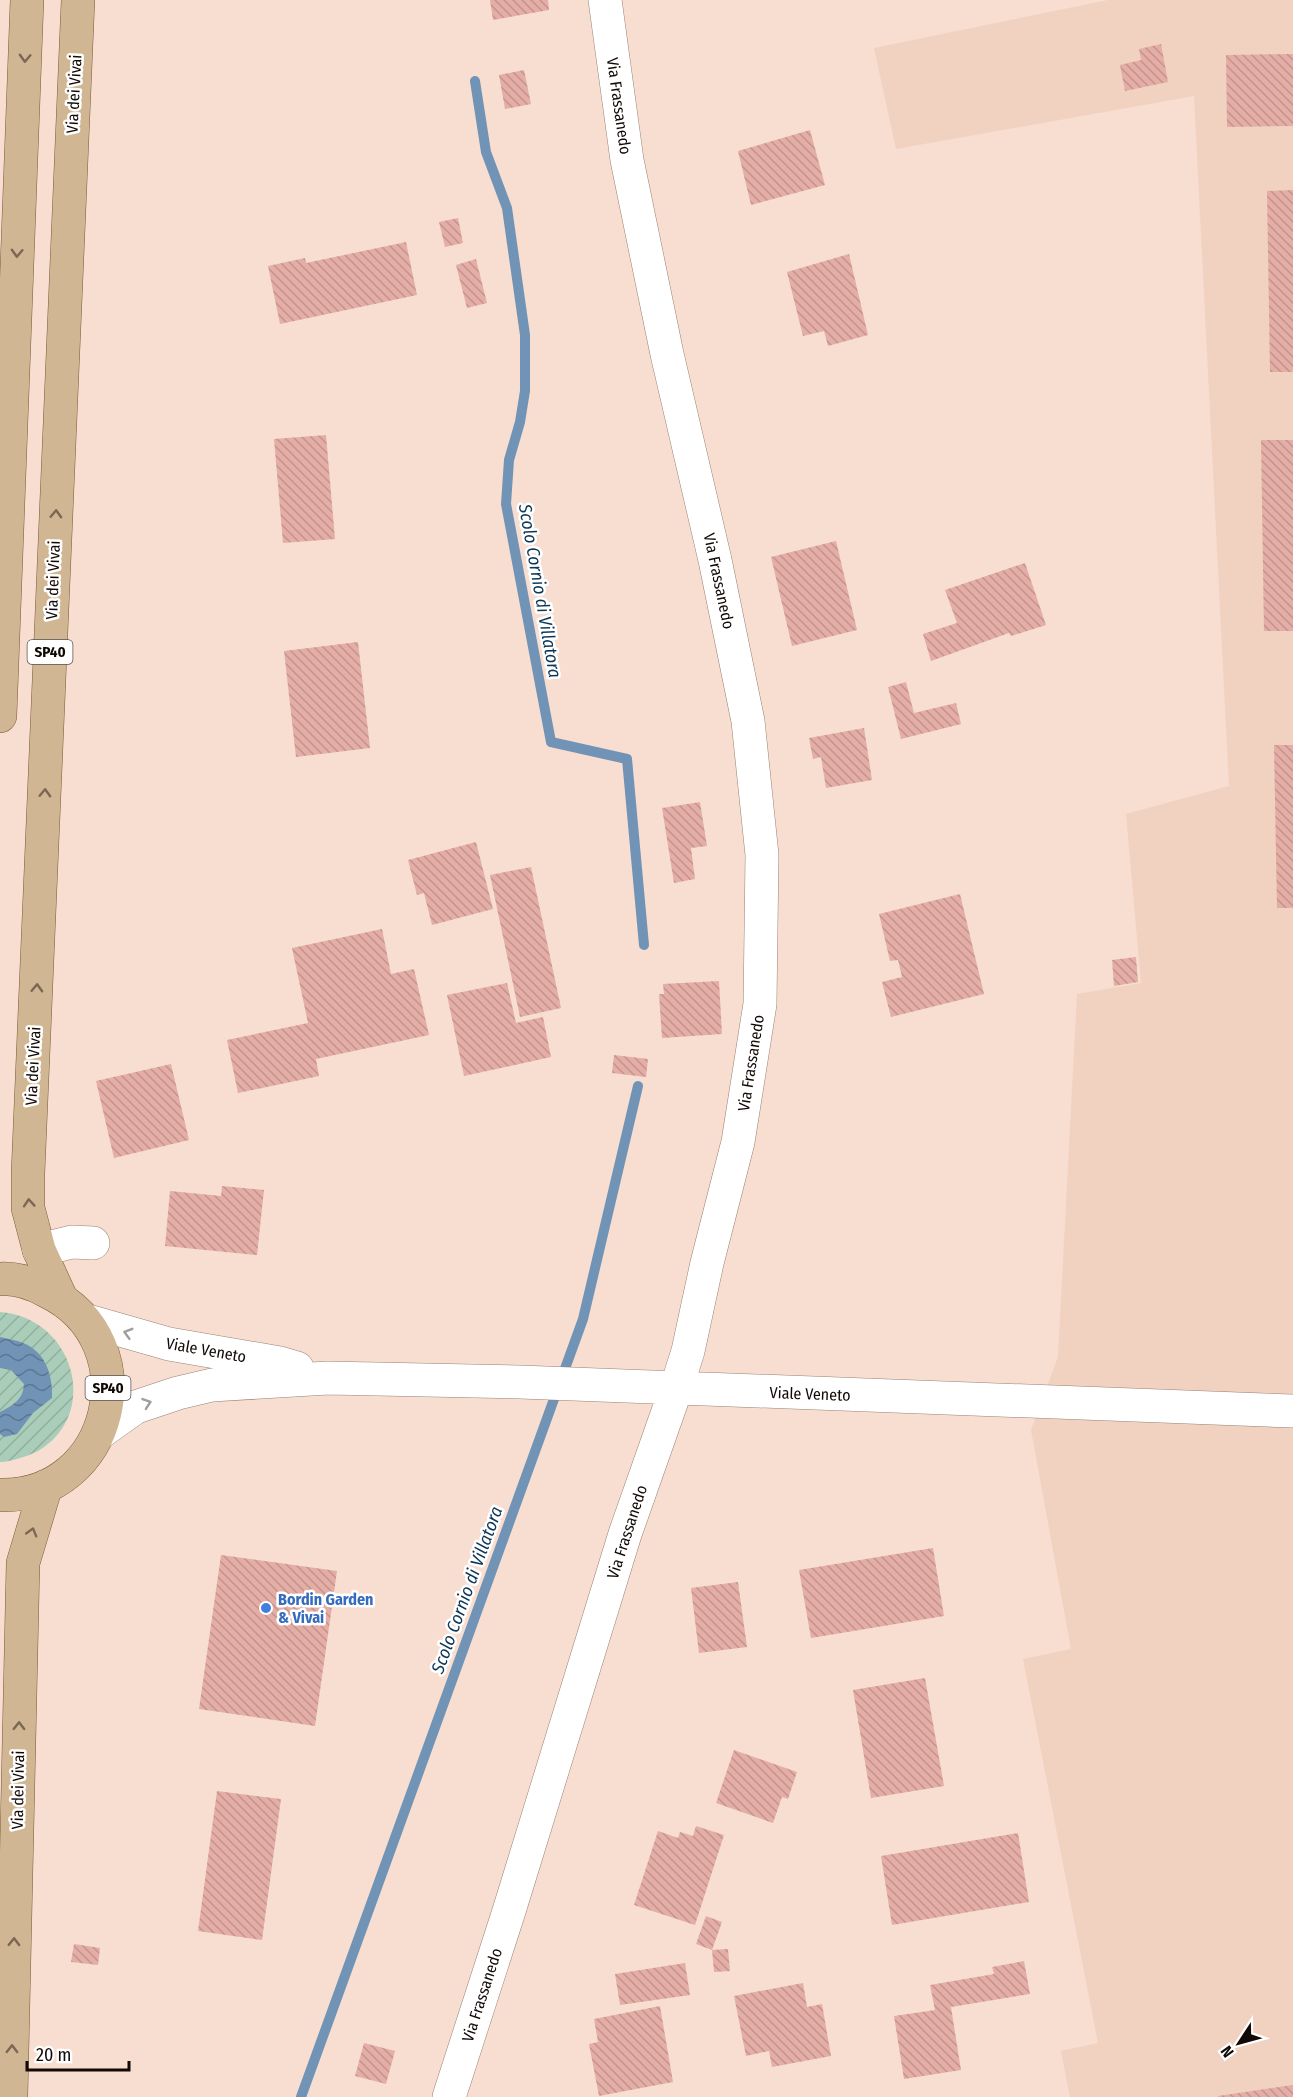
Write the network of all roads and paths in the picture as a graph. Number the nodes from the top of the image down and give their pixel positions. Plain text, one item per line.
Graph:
1 (27, 0) edge
2 (78, 0) edge
3 (605, 0) edge
4 (0, 716) edge
5 (93, 1243) dead end
6 (39, 1250) junction
7 (0, 1279) edge
8 (61, 1298) junction
9 (85, 1320) junction
10 (328, 1378) junction
11 (676, 1389) junction
12 (1293, 1411) edge
13 (98, 1434) junction
14 (46, 1486) junction
15 (0, 1495) edge
16 (11, 2097) edge
17 (449, 2097) edge

1 -> 4 main road, SP40
6 -> 2 main road, Via dei Vivai / SP40
3 - 11 street, Via Frassanedo
5 - 6 street
6 - 8 main road, Via dei Vivai / SP40
7 - 8 main road, SP40
8 - 9 main road, SP40
10 -> 9 street, Viale Veneto
9 - 13 main road, SP40
10 - 11 street, Viale Veneto
13 -> 10 street, Viale Veneto
11 - 12 street, Viale Veneto
11 - 17 street, Via Frassanedo
13 - 14 main road, SP40
14 - 15 main road, SP40
16 -> 14 main road, Via dei Vivai

